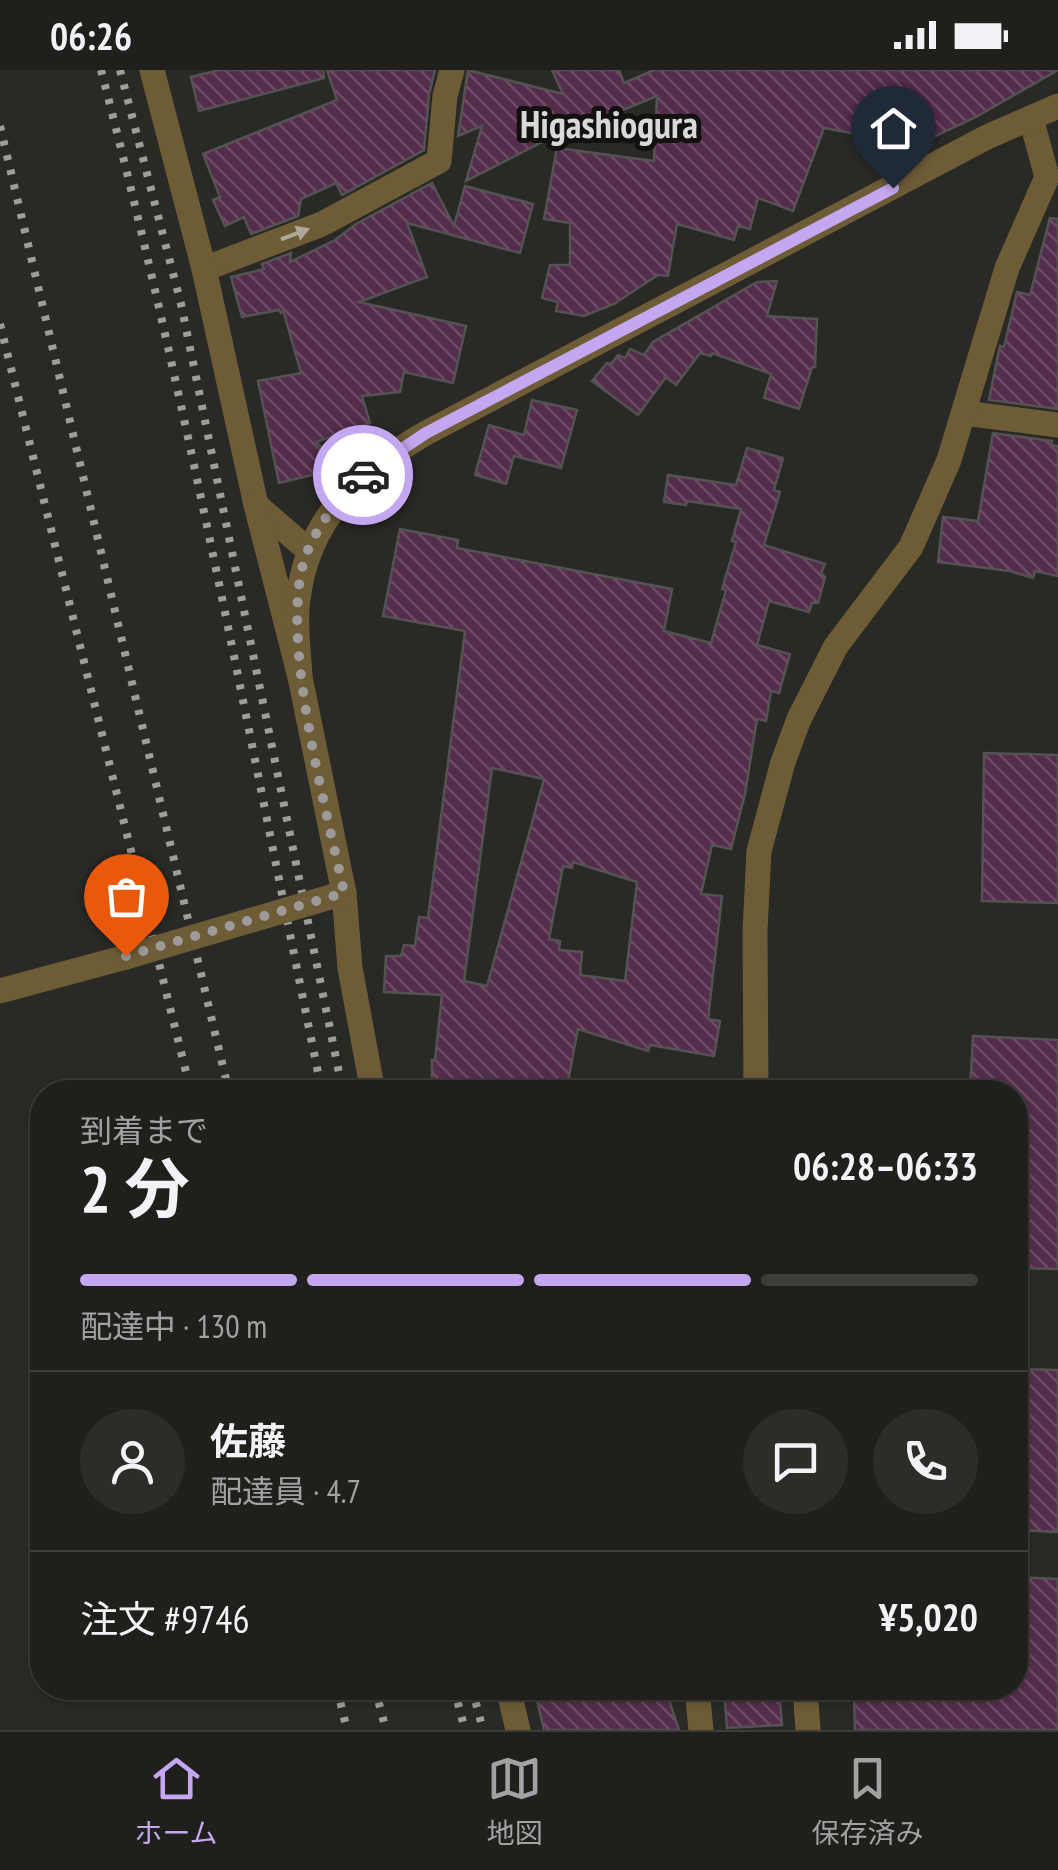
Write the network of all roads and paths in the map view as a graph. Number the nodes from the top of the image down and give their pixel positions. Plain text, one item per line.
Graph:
1 (152, 70) edge
2 (452, 70) edge
3 (1058, 106) edge
4 (1031, 118) junction
5 (1053, 178) edge
6 (204, 269) junction
7 (964, 412) junction
8 (1058, 425) edge
9 (256, 505) junction
10 (308, 550) junction
11 (300, 677) junction
12 (344, 893) junction
13 (0, 991) edge
14 (371, 1080) edge
15 (756, 1080) edge
16 (511, 1700) edge
17 (699, 1700) edge
18 (807, 1700) edge
19 (518, 1730) edge
20 (701, 1730) edge
21 (808, 1730) edge

1 - 6 street
6 -> 2 street
3 - 4 street
4 - 5 street
4 - 10 street
5 - 7 street
6 - 9 street
7 - 8 street
7 - 15 street
9 - 10 street
9 - 11 street
10 - 11 street
11 - 12 street
12 - 13 street, bridge
12 - 14 street
16 - 19 street
17 - 20 street
18 - 21 street

